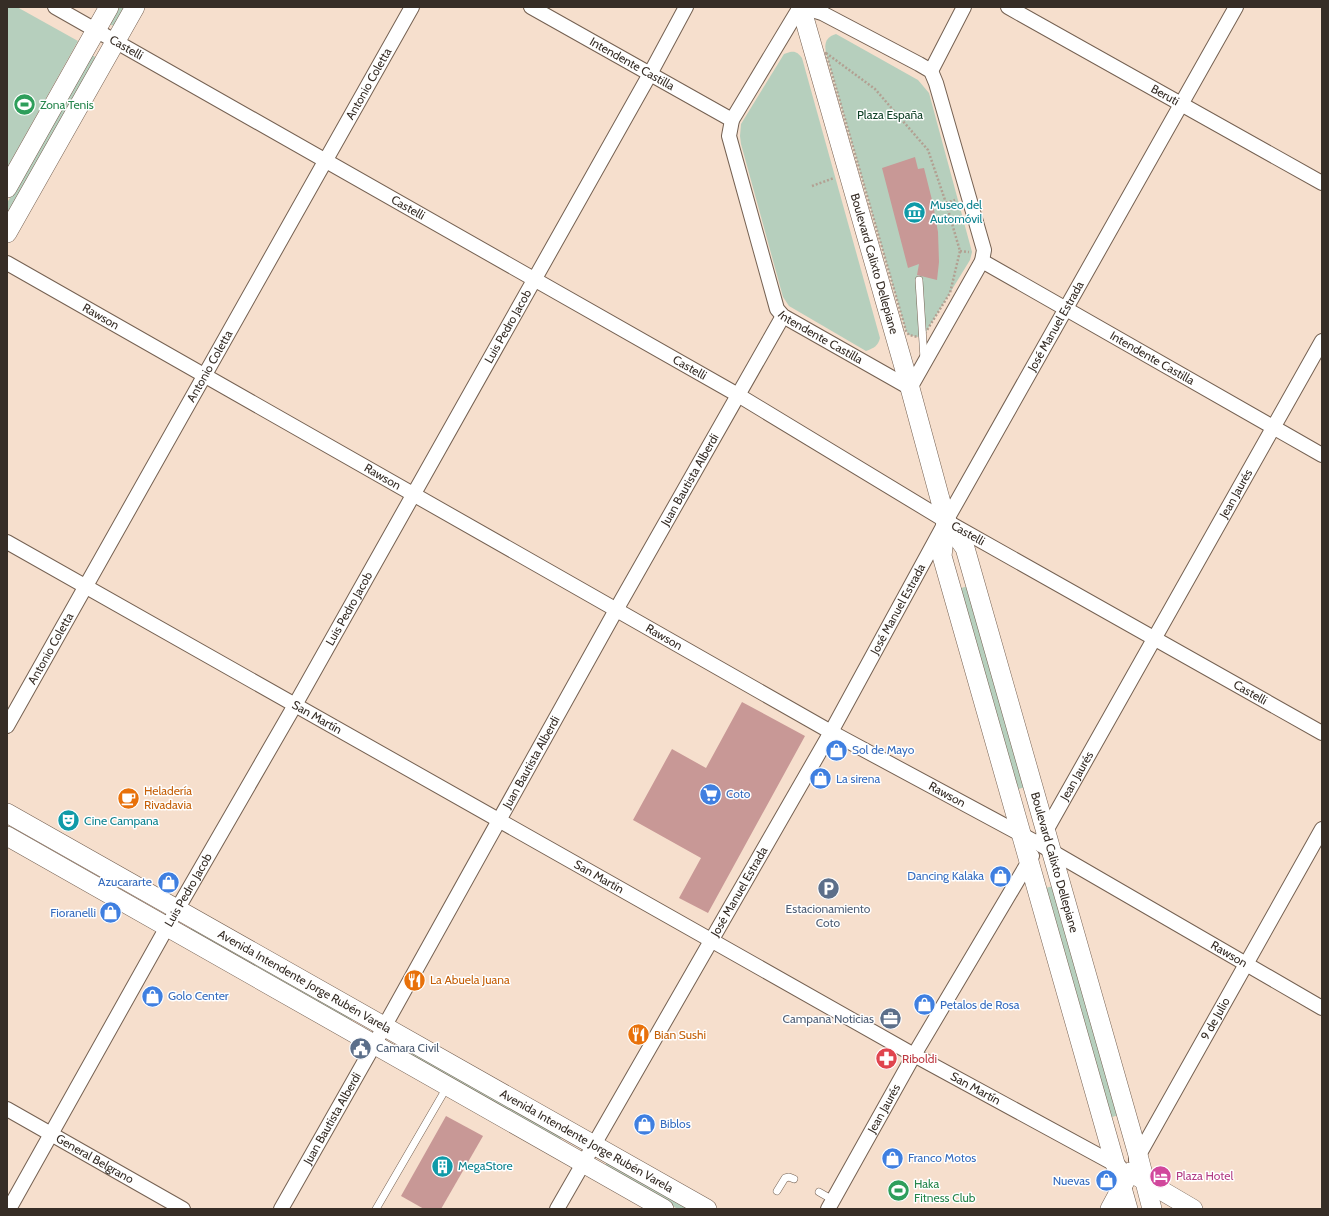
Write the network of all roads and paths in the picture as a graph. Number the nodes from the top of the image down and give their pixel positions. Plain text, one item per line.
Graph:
1 (55, 7) edge
2 (109, 7) edge
3 (135, 7) edge
4 (412, 7) edge
5 (531, 7) edge
6 (686, 7) edge
7 (801, 7) edge
8 (964, 7) edge
9 (1008, 7) edge
10 (1236, 7) edge
11 (96, 30) junction
12 (115, 41) junction
13 (826, 53) dead end
14 (931, 71) junction
15 (650, 74) junction
16 (1181, 104) junction
17 (732, 120) junction
18 (326, 160) junction
19 (837, 183) dead end
20 (1322, 183) edge
21 (812, 186) dead end
22 (7, 188) edge
23 (958, 199) dead end
24 (946, 203) junction
25 (7, 233) edge
26 (960, 251) junction
27 (977, 257) junction
28 (7, 263) edge
29 (535, 279) junction
30 (919, 280) dead end
31 (950, 293) dead end
32 (1066, 309) junction
33 (783, 316) junction
34 (1322, 341) edge
35 (924, 364) junction
36 (205, 376) junction
37 (910, 388) junction
38 (738, 395) junction
39 (1273, 427) junction
40 (1322, 455) edge
41 (413, 495) junction
42 (946, 521) junction
43 (7, 542) edge
44 (85, 586) junction
45 (616, 610) junction
46 (1154, 638) junction
47 (295, 705) junction
48 (7, 726) edge
49 (831, 732) junction
50 (1322, 733) edge
51 (7, 813) edge
52 (498, 820) junction
53 (1322, 829) edge
54 (1021, 835) junction
55 (7, 836) edge
56 (1045, 842) junction
57 (1028, 861) junction
58 (178, 909) junction
59 (167, 927) junction
60 (712, 941) junction
61 (1246, 964) junction
62 (1322, 1008) edge
63 (385, 1026) junction
64 (374, 1045) junction
65 (914, 1055) junction
66 (447, 1086) junction
67 (7, 1109) edge
68 (51, 1134) junction
69 (594, 1145) junction
70 (1138, 1155) junction
71 (583, 1163) junction
72 (1128, 1176) junction
73 (794, 1179) dead end
74 (777, 1191) dead end
75 (819, 1192) dead end
76 (831, 1204) edge
77 (9, 1209) edge
78 (183, 1209) edge
79 (281, 1209) edge
80 (376, 1209) edge
81 (557, 1209) edge
82 (664, 1209) edge
83 (707, 1209) edge
84 (1110, 1209) edge
85 (1128, 1209) edge
86 (1152, 1209) edge
87 (1193, 1209) edge

1 - 11 street, Castelli
2 - 11 main road
3 - 12 main road
4 - 18 street, Antonio Coletta
5 - 15 street, Intendente Castilla
6 - 15 street, Luis Pedro Jacob
7 - 14 street
7 - 17 street, Intendente Castilla
7 - 37 main road, Boulevard Calixto Dellepiane
8 - 14 street
9 - 16 street, Beruti
10 - 16 street, José Manuel Estrada
11 - 12 street, Castelli
11 - 22 main road
12 - 18 street, Castelli
12 - 25 main road
13 - 24 path
14 - 27 street
15 - 17 street, Intendente Castilla
15 - 29 street, Luis Pedro Jacob
16 - 20 street, Beruti
16 - 32 street, José Manuel Estrada
17 - 33 street, Intendente Castilla
18 - 29 street, Castelli
18 - 36 street, Antonio Coletta
19 - 21 path
23 - 24 path
24 - 26 path
26 - 27 path
26 - 31 path
27 - 32 street, Intendente Castilla
27 - 35 street
28 - 36 street, Rawson
29 - 38 street, Castelli
29 - 41 street, Luis Pedro Jacob
30 - 35 lane
32 - 39 street, Intendente Castilla
32 - 42 street, José Manuel Estrada
33 - 37 street, Intendente Castilla
33 - 38 street, Juan Bautista Alberdi
34 - 39 street, Jean Jaurés
35 - 37 street
36 - 41 street, Rawson
36 - 44 street, Antonio Coletta
37 - 42 main road, Boulevard Calixto Dellepiane
38 - 42 street, Castelli
38 - 45 street, Juan Bautista Alberdi
39 - 40 street, Intendente Castilla
39 - 46 street, Jean Jaurés
41 - 45 street, Rawson
41 - 47 street, Luis Pedro Jacob
42 - 46 street, Castelli
42 - 49 street, José Manuel Estrada
42 - 54 main road, Boulevard Calixto Dellepiane
42 - 56 main road, Boulevard Calixto Dellepiane
43 - 44 street, San Martín
44 - 47 street, San Martín
44 - 48 street, Antonio Coletta
45 - 49 street, Rawson
45 - 52 street, Juan Bautista Alberdi
46 - 50 street, Castelli
46 - 56 street, Jean Jaurés
47 - 52 street, San Martín
47 - 58 street, Luis Pedro Jacob
49 - 54 street, Rawson
49 - 60 street, José Manuel Estrada
51 - 58 main road, Avenida Intendente Jorge Rubén Varela
52 - 60 street, San Martín
52 - 63 street, Juan Bautista Alberdi
53 - 61 street, 9 de Julio
54 - 56 street, Rawson
54 - 57 main road, Boulevard Calixto Dellepiane
55 - 59 main road, Avenida Intendente Jorge Rubén Varela
56 - 57 street, Jean Jaurés
56 - 61 street, Rawson
56 - 70 main road, Boulevard Calixto Dellepiane
57 - 65 street, Jean Jaurés
57 - 72 main road, Boulevard Calixto Dellepiane
58 - 59 street, Luis Pedro Jacob
58 - 63 main road, Avenida Intendente Jorge Rubén Varela
59 - 64 main road, Avenida Intendente Jorge Rubén Varela
59 - 68 street, Luis Pedro Jacob
60 - 65 street, San Martín
60 - 69 street, José Manuel Estrada
61 - 62 street, Rawson
61 - 70 street, 9 de Julio
63 - 64 street, Juan Bautista Alberdi
63 - 69 main road, Avenida Intendente Jorge Rubén Varela
64 - 66 main road, Avenida Intendente Jorge Rubén Varela
64 - 79 street, Juan Bautista Alberdi
65 - 72 street, San Martín
65 - 76 street, Jean Jaurés
66 - 71 main road, Avenida Intendente Jorge Rubén Varela
66 - 80 lane
67 - 68 street, General Belgrano
68 - 77 street, Luis Pedro Jacob
68 - 78 street, General Belgrano
69 - 71 street, José Manuel Estrada
69 - 83 main road, Avenida Intendente Jorge Rubén Varela
70 - 72 main road, Boulevard Calixto Dellepiane
71 - 81 street, José Manuel Estrada
71 - 82 main road, Avenida Intendente Jorge Rubén Varela
72 - 84 main road
72 - 85 main road, Boulevard Calixto Dellepiane
72 - 86 main road, Boulevard Calixto Dellepiane
72 - 87 main road, San Martín
73 - 74 lane
75 - 76 lane

